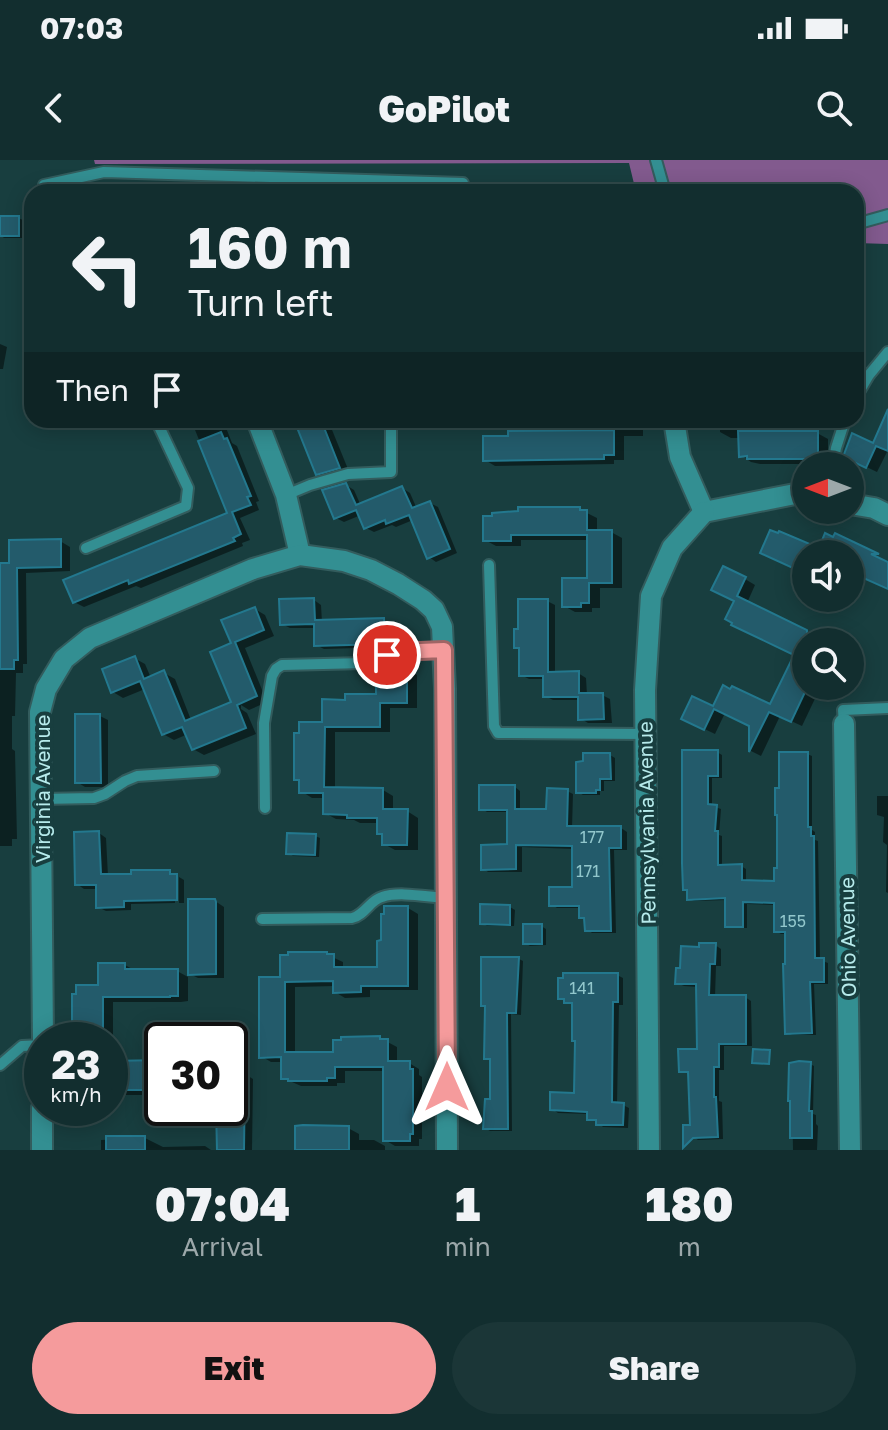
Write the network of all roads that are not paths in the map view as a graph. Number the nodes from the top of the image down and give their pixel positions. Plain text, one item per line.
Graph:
1 (656, 160) edge
2 (49, 184) edge
3 (333, 184) edge
4 (663, 184) edge
5 (888, 215) edge
6 (864, 222) edge
7 (888, 352) edge
8 (864, 383) edge
9 (160, 428) edge
10 (260, 428) edge
11 (391, 428) edge
12 (675, 428) edge
13 (842, 428) edge
14 (835, 452) edge
15 (286, 495) junction
16 (792, 495) edge
17 (864, 506) edge
18 (704, 512) junction
19 (888, 515) edge
20 (86, 548) dead end
21 (300, 555) junction
22 (489, 565) dead end
23 (444, 650) junction
24 (888, 708) edge
25 (844, 724) joint
26 (645, 734) junction
27 (214, 771) dead end
28 (41, 799) junction
29 (265, 808) dead end
30 (446, 898) junction
31 (262, 919) dead end
32 (42, 1022) edge
33 (24, 1046) edge
34 (0, 1065) edge
35 (42, 1126) edge
36 (42, 1150) edge
37 (447, 1150) edge
38 (649, 1150) edge
39 (850, 1150) edge

1 - 4 lane
2 - 3 lane
5 - 6 lane
7 - 8 lane
9 - 20 lane
10 - 15 street
11 - 15 lane
12 - 18 street
13 - 14 lane
15 - 21 street
16 - 18 street
17 - 19 street
18 - 26 street, Pennsylvania Avenue
21 - 23 street
21 - 28 street, Virginia Avenue
22 - 26 lane
23 - 29 lane
23 - 30 street
24 - 25 lane
25 - 39 street, Ohio Avenue
26 - 38 street, Pennsylvania Avenue
27 - 28 lane
28 - 32 street, Virginia Avenue
30 - 31 lane
30 - 37 street
33 - 34 lane
35 - 36 street

